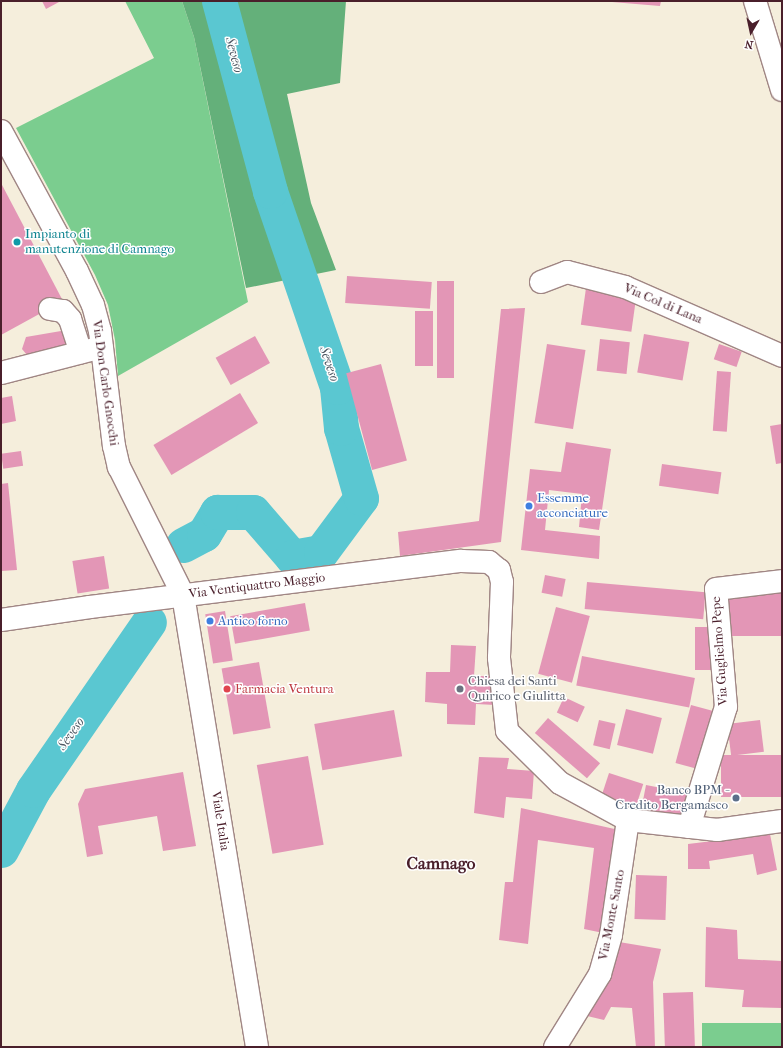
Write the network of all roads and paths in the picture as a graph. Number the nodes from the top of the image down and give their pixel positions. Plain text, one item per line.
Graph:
1 (755, 1) edge
2 (782, 90) edge
3 (1, 131) edge
4 (541, 282) dead end
5 (50, 308) dead end
6 (92, 350) junction
7 (782, 356) edge
8 (1, 373) edge
9 (782, 580) edge
10 (183, 595) junction
11 (1, 620) edge
12 (628, 820) junction
13 (782, 821) edge
14 (689, 827) junction
15 (258, 1047) edge
16 (556, 1047) edge

1 - 2 street
3 - 6 street, Via Don Carlo Gnocchi
4 - 7 street, Via Col di Lana
5 - 6 street
6 - 8 street
6 - 10 street, Via Don Carlo Gnocchi
9 - 14 street, Via Guglielmo Pepe
10 - 11 street, Via Ventiquattro Maggio
10 - 12 street, Via Ventiquattro Maggio
10 - 15 street, Viale Italia
12 - 14 street
12 - 16 street, Via Monte Santo
13 - 14 street

